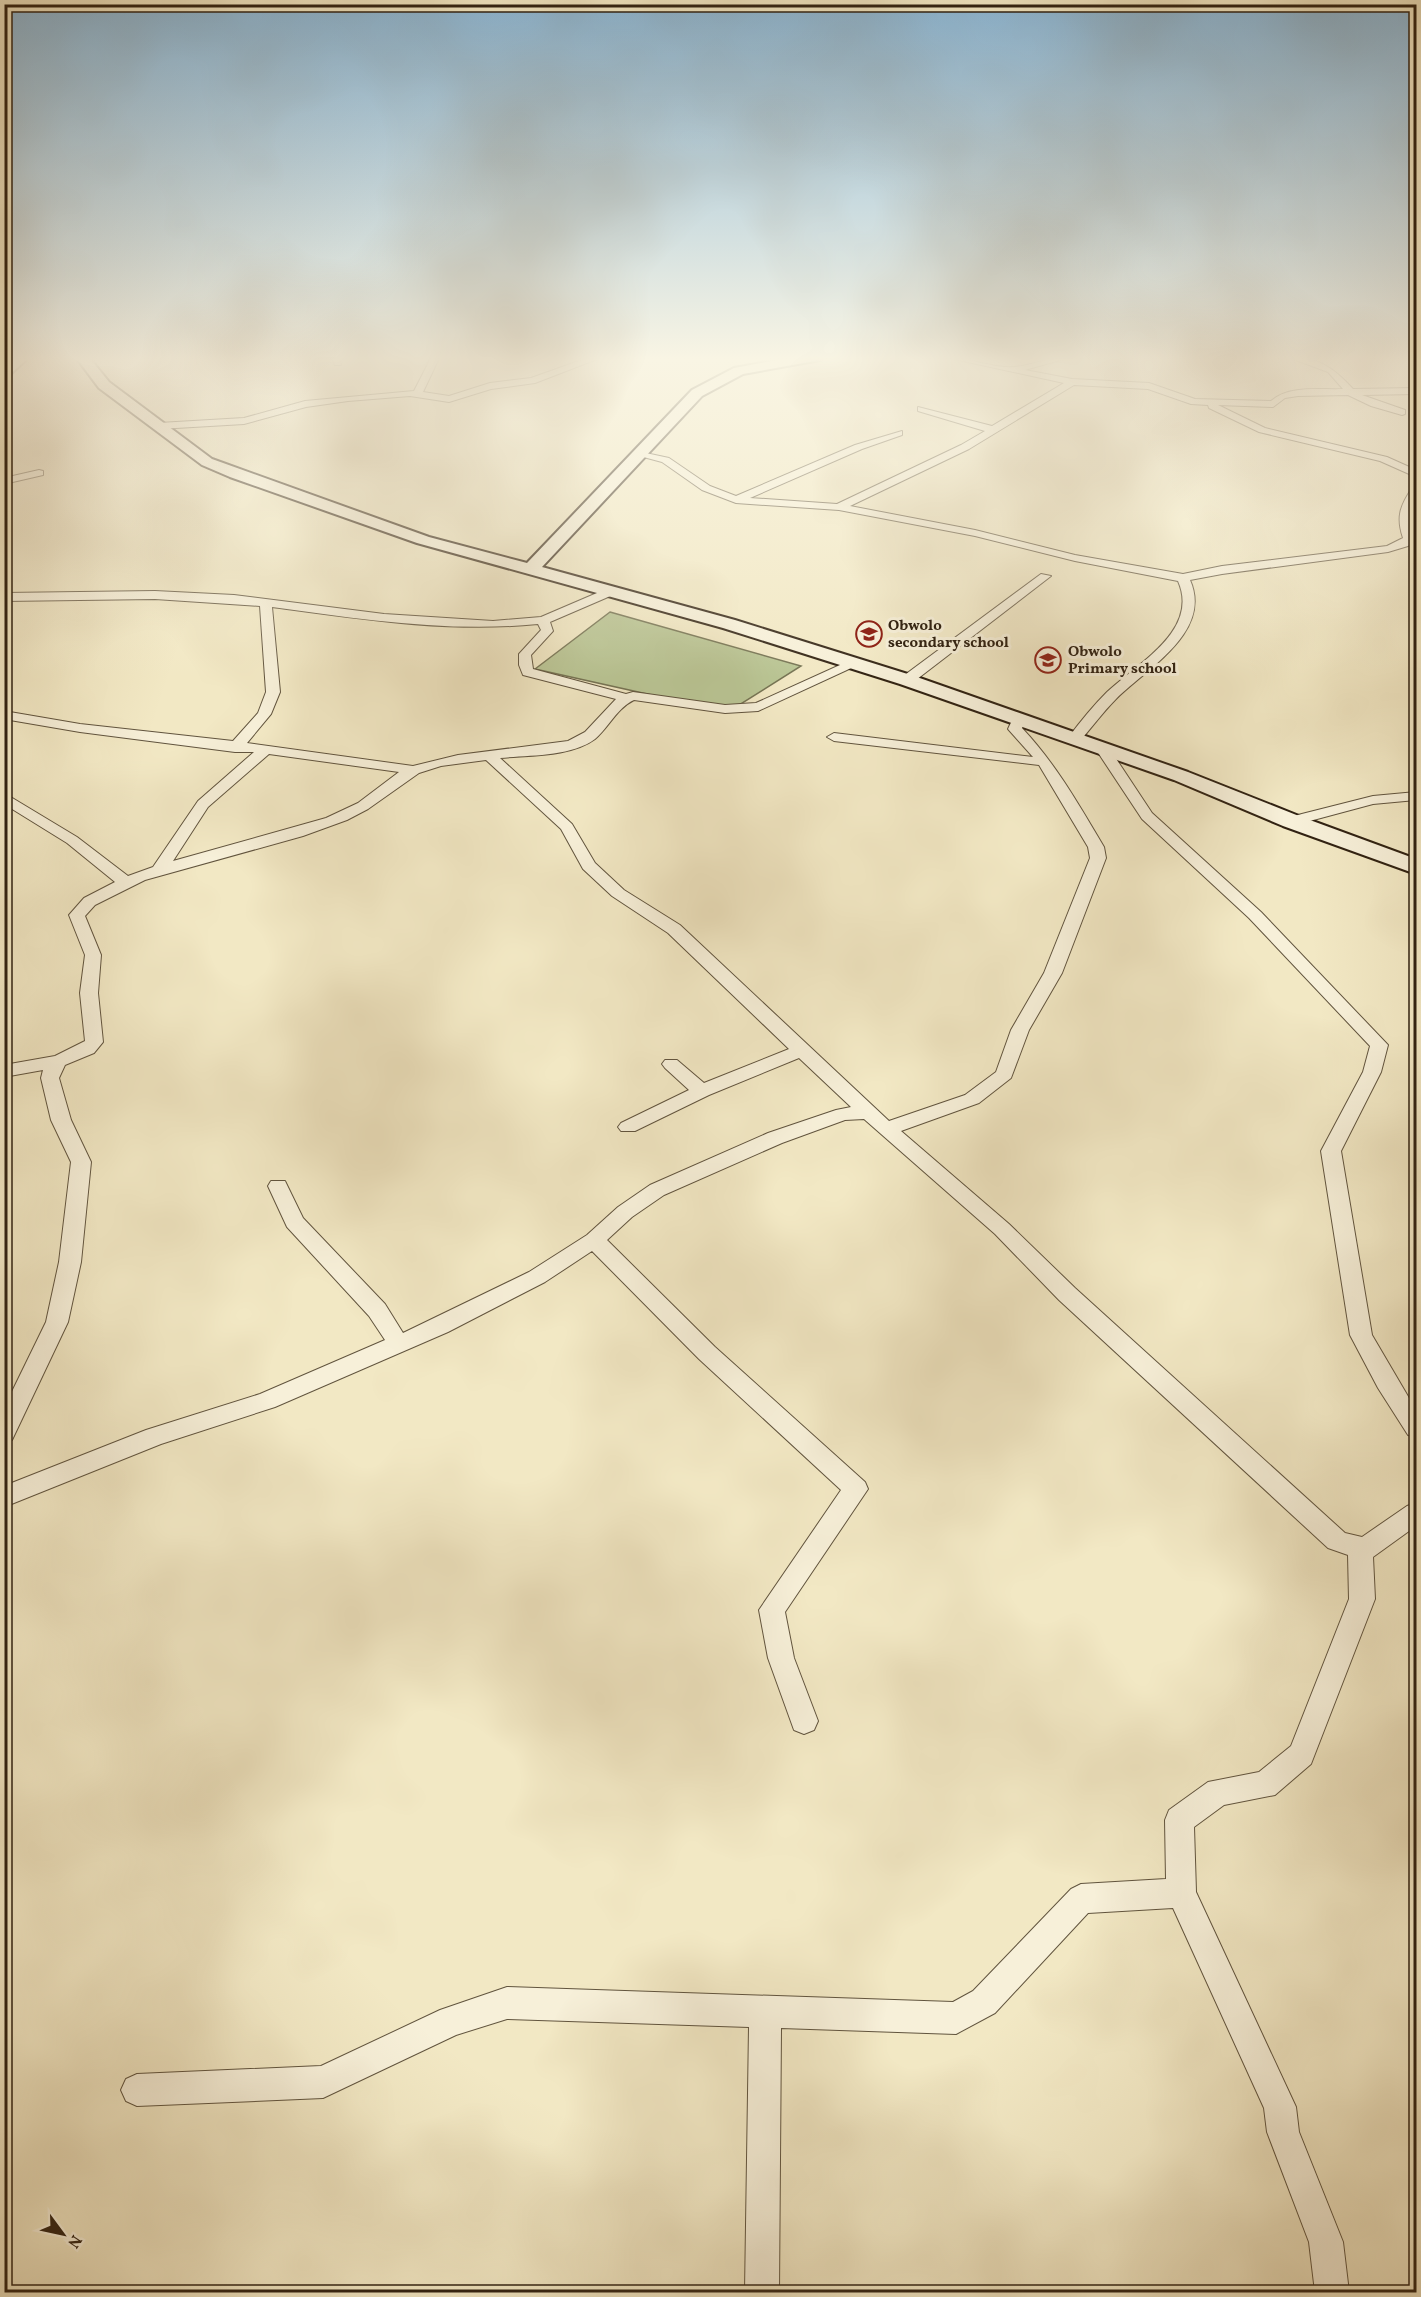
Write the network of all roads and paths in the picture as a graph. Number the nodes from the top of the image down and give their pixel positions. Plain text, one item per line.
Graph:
1 (210, 463) edge
2 (633, 463) edge
3 (670, 463) edge
4 (823, 463) edge
5 (931, 463) edge
6 (1392, 463) edge
7 (39, 473) dead end
8 (1416, 474) edge
9 (4, 481) edge
10 (1416, 490) edge
11 (736, 500) junction
12 (839, 507) junction
13 (530, 570) junction
14 (1045, 576) dead end
15 (1183, 578) junction
16 (611, 591) junction
17 (4, 597) edge
18 (266, 602) junction
19 (543, 620) junction
20 (856, 663) junction
21 (907, 680) junction
22 (624, 698) junction
23 (4, 715) edge
24 (1019, 719) junction
25 (834, 737) dead end
26 (1075, 738) junction
27 (235, 748) junction
28 (1102, 748) junction
29 (265, 750) junction
30 (490, 756) junction
31 (1043, 760) junction
32 (413, 770) junction
33 (1416, 796) edge
34 (4, 797) edge
35 (1291, 821) junction
36 (1416, 867) edge
37 (157, 873) junction
38 (127, 883) junction
39 (802, 1050) junction
40 (59, 1060) junction
41 (671, 1064) dead end
42 (4, 1071) edge
43 (702, 1091) junction
44 (868, 1113) junction
45 (628, 1127) dead end
46 (886, 1129) junction
47 (279, 1186) dead end
48 (594, 1240) junction
49 (399, 1344) junction
50 (1416, 1428) edge
51 (4, 1434) edge
52 (4, 1497) edge
53 (1416, 1513) edge
54 (1360, 1549) junction
55 (804, 1721) dead end
56 (1180, 1893) junction
57 (765, 2011) junction
58 (137, 2090) dead end
59 (762, 2292) edge
60 (1332, 2292) edge

1 - 13 street
2 - 13 street
3 - 11 street
4 - 11 street
5 - 12 street
6 - 8 street
7 - 9 street
10 - 15 street
11 - 12 street
12 - 15 street
13 - 16 street
14 - 21 street
15 - 26 street
16 - 19 street
16 - 20 street
17 - 18 street
18 - 19 street
18 - 27 street
19 - 22 street
20 - 21 street
20 - 22 street
21 - 24 street
22 - 30 street
23 - 27 street
24 - 26 street
24 - 31 street
25 - 31 street
26 - 28 street
27 - 29 street
28 - 35 street
28 - 50 street
29 - 32 street
29 - 37 street
30 - 32 street
30 - 39 street
31 - 46 street
32 - 37 street
33 - 35 street
34 - 38 street
35 - 36 street
37 - 38 street
38 - 40 street
39 - 43 street
39 - 44 street
40 - 42 street
40 - 51 street
41 - 43 street
43 - 45 street
44 - 46 street
44 - 48 street
46 - 54 street
47 - 49 street
48 - 49 street
48 - 55 street
49 - 52 street
53 - 54 street
54 - 56 street
56 - 57 street
56 - 60 street
57 - 58 street
57 - 59 street

